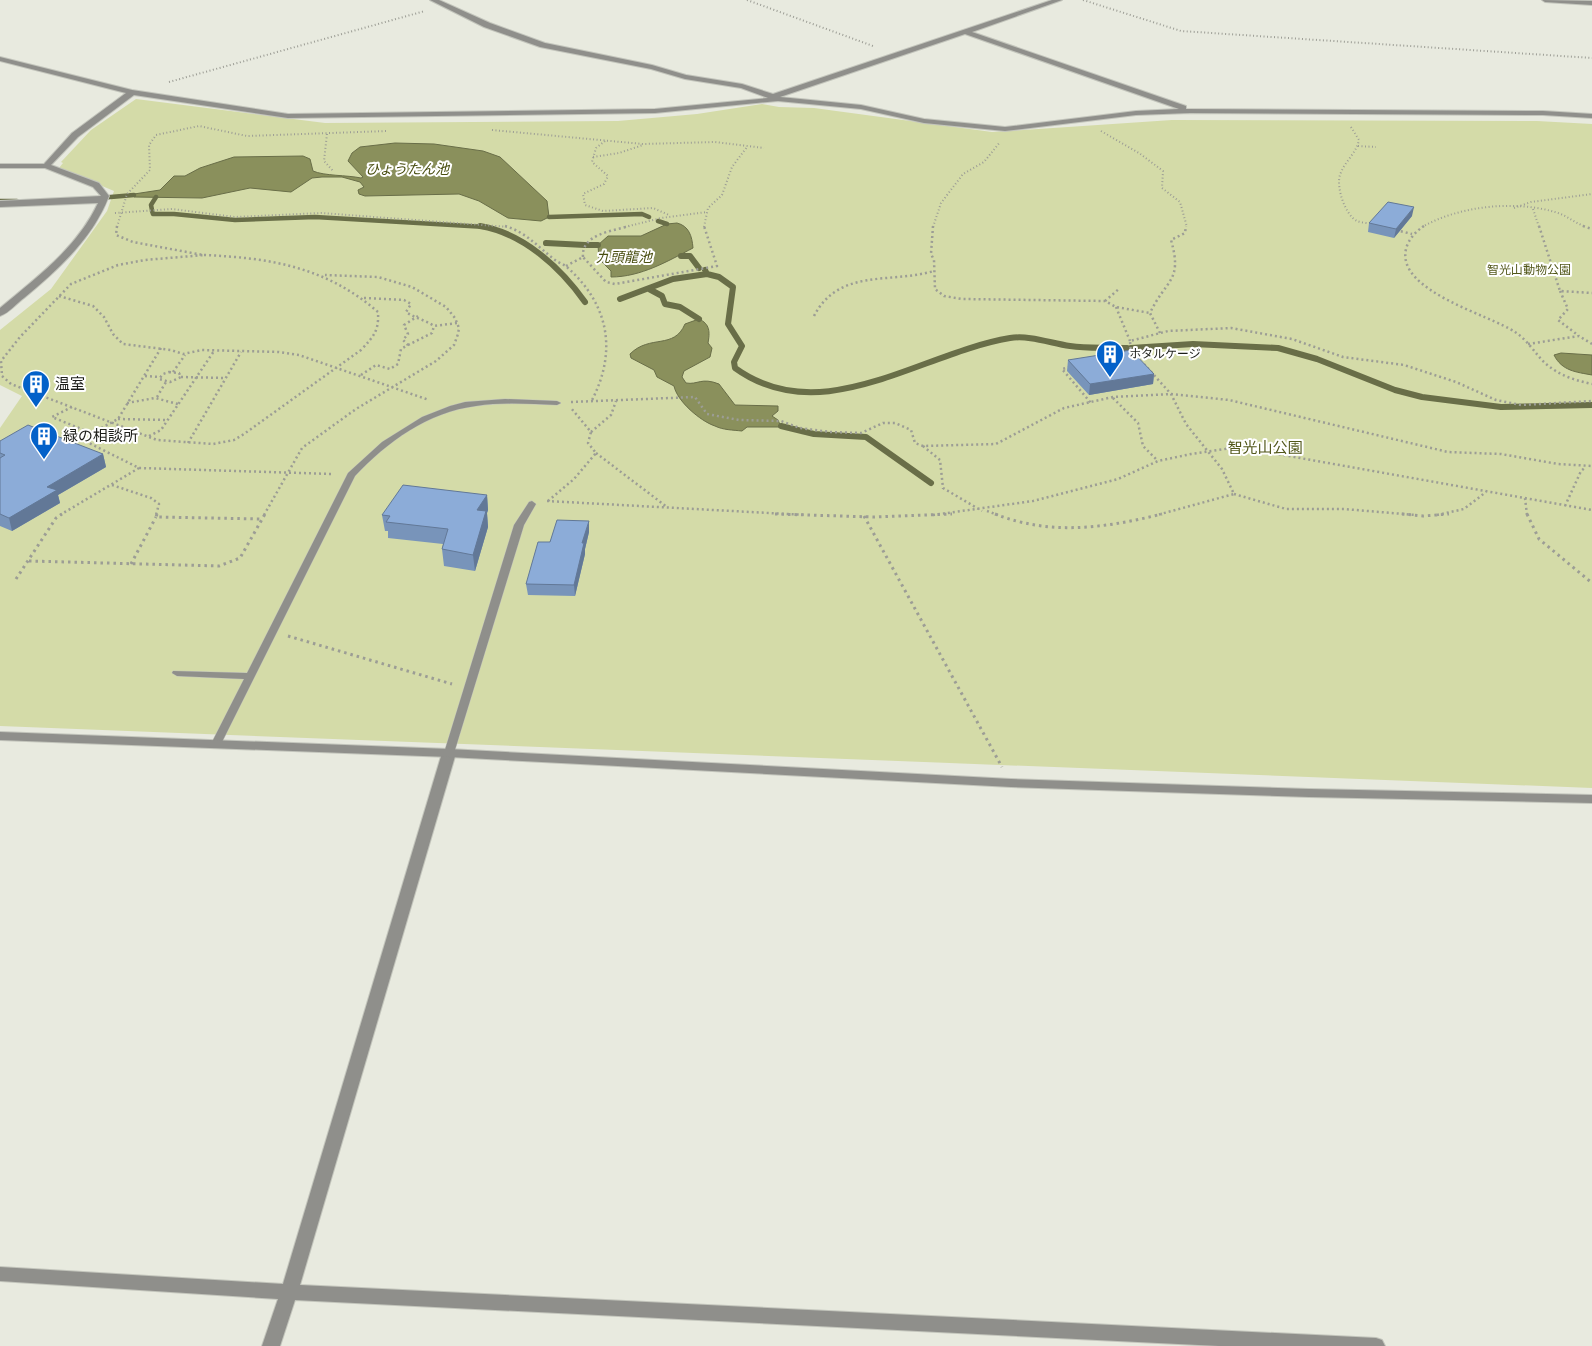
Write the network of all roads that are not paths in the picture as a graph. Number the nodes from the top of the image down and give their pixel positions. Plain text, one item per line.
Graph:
1 (433, 0) edge
2 (1059, 0) edge
3 (1544, 0) edge
4 (1592, 3) edge
5 (966, 32) junction
6 (1, 61) edge
7 (132, 92) junction
8 (775, 98) junction
9 (1190, 111) junction
10 (1592, 116) edge
11 (0, 166) edge
12 (46, 166) junction
13 (104, 198) junction
14 (0, 204) edge
15 (0, 313) edge
16 (557, 402) dead end
17 (532, 504) road end
18 (176, 672) dead end
19 (251, 676) junction
20 (0, 736) edge
21 (216, 744) junction
22 (449, 753) junction
23 (1592, 799) edge
24 (0, 1274) edge
25 (289, 1292) junction
26 (1162, 1341) edge
27 (271, 1346) edge
28 (1376, 1346) edge

1 - 8 street
2 - 5 street
3 - 4 street
5 - 8 street
5 - 9 street
6 - 7 street
7 - 8 street
7 - 12 street
8 - 9 street
9 - 10 street
11 - 12 street
12 - 13 street
13 - 14 street
13 - 15 street
16 - 19 lane
17 - 22 lane
18 - 19 lane
19 - 21 lane
20 - 21 street
21 - 22 street
22 - 23 street
22 - 25 street
24 - 25 street
25 - 26 street
25 - 27 street
26 - 28 street

